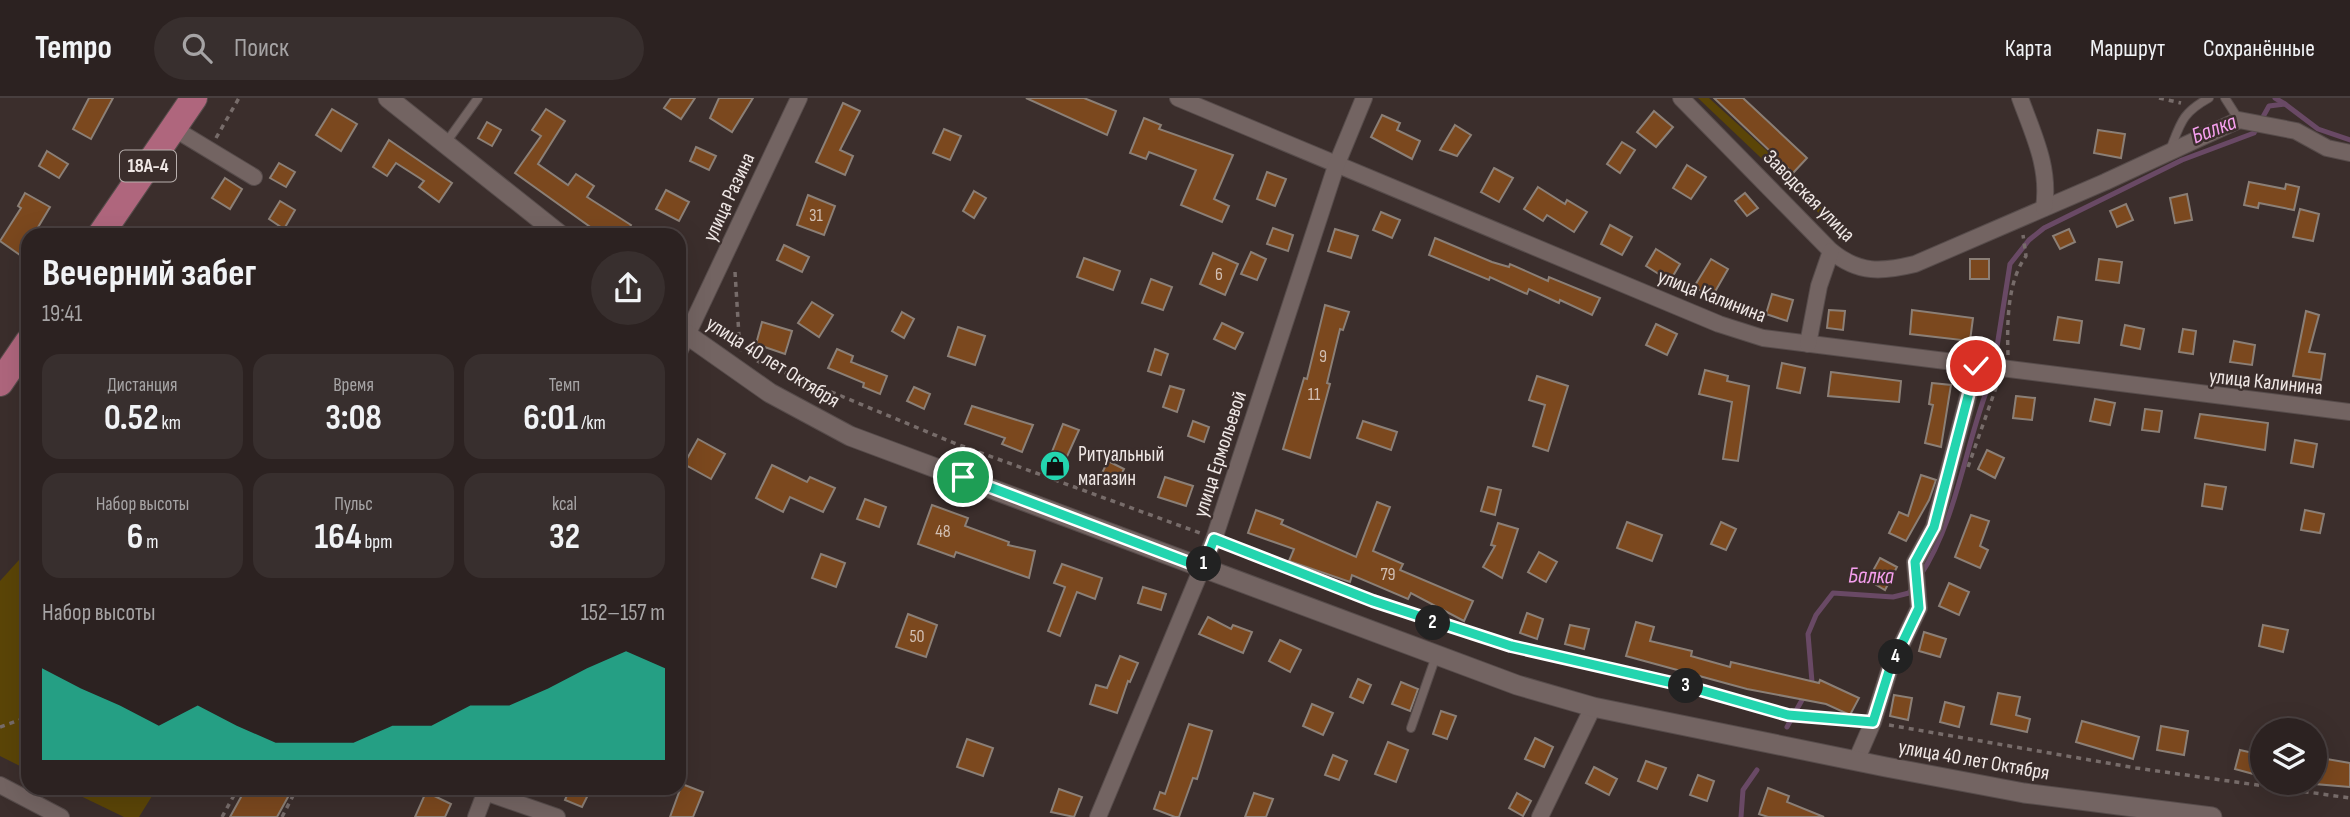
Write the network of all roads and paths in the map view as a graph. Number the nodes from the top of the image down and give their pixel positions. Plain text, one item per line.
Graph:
1 (194, 98) edge
2 (239, 98) edge
3 (388, 98) edge
4 (478, 98) edge
5 (799, 98) edge
6 (1178, 98) edge
7 (1364, 98) edge
8 (1681, 98) edge
9 (2020, 98) edge
10 (2159, 98) edge
11 (2208, 98) edge
12 (2225, 98) edge
13 (2194, 105) junction
14 (2239, 120) junction
15 (173, 128) junction
16 (445, 144) junction
17 (210, 149) junction
18 (2169, 153) junction
19 (2350, 153) edge
20 (1336, 166) junction
21 (254, 177) dead end
22 (2043, 208) junction
23 (108, 228) edge
24 (551, 228) edge
25 (2022, 239) dead end
26 (731, 243) junction
27 (1831, 251) junction
28 (2026, 256) dead end
29 (686, 331) edge
30 (686, 341) edge
31 (1808, 344) junction
32 (731, 347) dead end
33 (21, 352) edge
34 (751, 358) dead end
35 (1976, 366) junction
36 (0, 383) edge
37 (2350, 412) edge
38 (1214, 539) junction
39 (1203, 568) junction
40 (1436, 656) junction
41 (1593, 707) junction
42 (21, 720) edge
43 (1873, 722) junction
44 (0, 727) edge
45 (1411, 728) dead end
46 (1856, 761) junction
47 (0, 785) edge
48 (234, 795) edge
49 (293, 795) edge
50 (484, 795) edge
51 (499, 795) edge
52 (2350, 797) edge
53 (2166, 814) edge
54 (61, 817) edge
55 (222, 817) edge
56 (282, 817) edge
57 (476, 817) edge
58 (557, 817) edge
59 (1098, 817) edge
60 (1540, 817) edge
61 (2212, 817) edge

1 - 15 main road, 18А-4
2 - 17 path
3 - 16 street
4 - 16 lane
5 - 26 street, улица Разина
6 - 20 street, улица Калинина
7 - 20 street, улица Ермольевой
8 - 27 street, Заводская улица
9 - 22 street
10 - 13 path
11 - 13 lane
12 - 14 lane
13 - 18 lane
14 - 18 street, Заводская улица
14 - 19 street
15 - 17 street
15 - 23 main road, 18А-4
16 - 24 street
17 - 21 street
18 - 22 street, Заводская улица
20 - 31 street, улица Калинина
20 - 38 street, улица Ермольевой
22 - 27 street, Заводская улица
25 - 28 path
26 - 29 street, улица Разина
26 - 32 path
27 - 31 street
30 - 39 street, улица 40 лет Октября
31 - 35 street, улица Калинина
33 - 36 main road
34 - 38 path
35 - 37 street, улица Калинина
35 - 43 street
38 - 39 street, улица Ермольевой
38 - 43 path
39 - 40 street, улица 40 лет Октября
39 - 59 street, улица Ермольевой
40 - 41 street, улица 40 лет Октября
40 - 45 lane
41 - 46 street, улица 40 лет Октября
41 - 60 street
42 - 44 path
43 - 46 street
43 - 52 path
46 - 53 street, улица 40 лет Октября
47 - 54 street
48 - 55 path
49 - 56 path
50 - 57 street
51 - 58 street
53 - 61 street, улица 40 лет Октября

